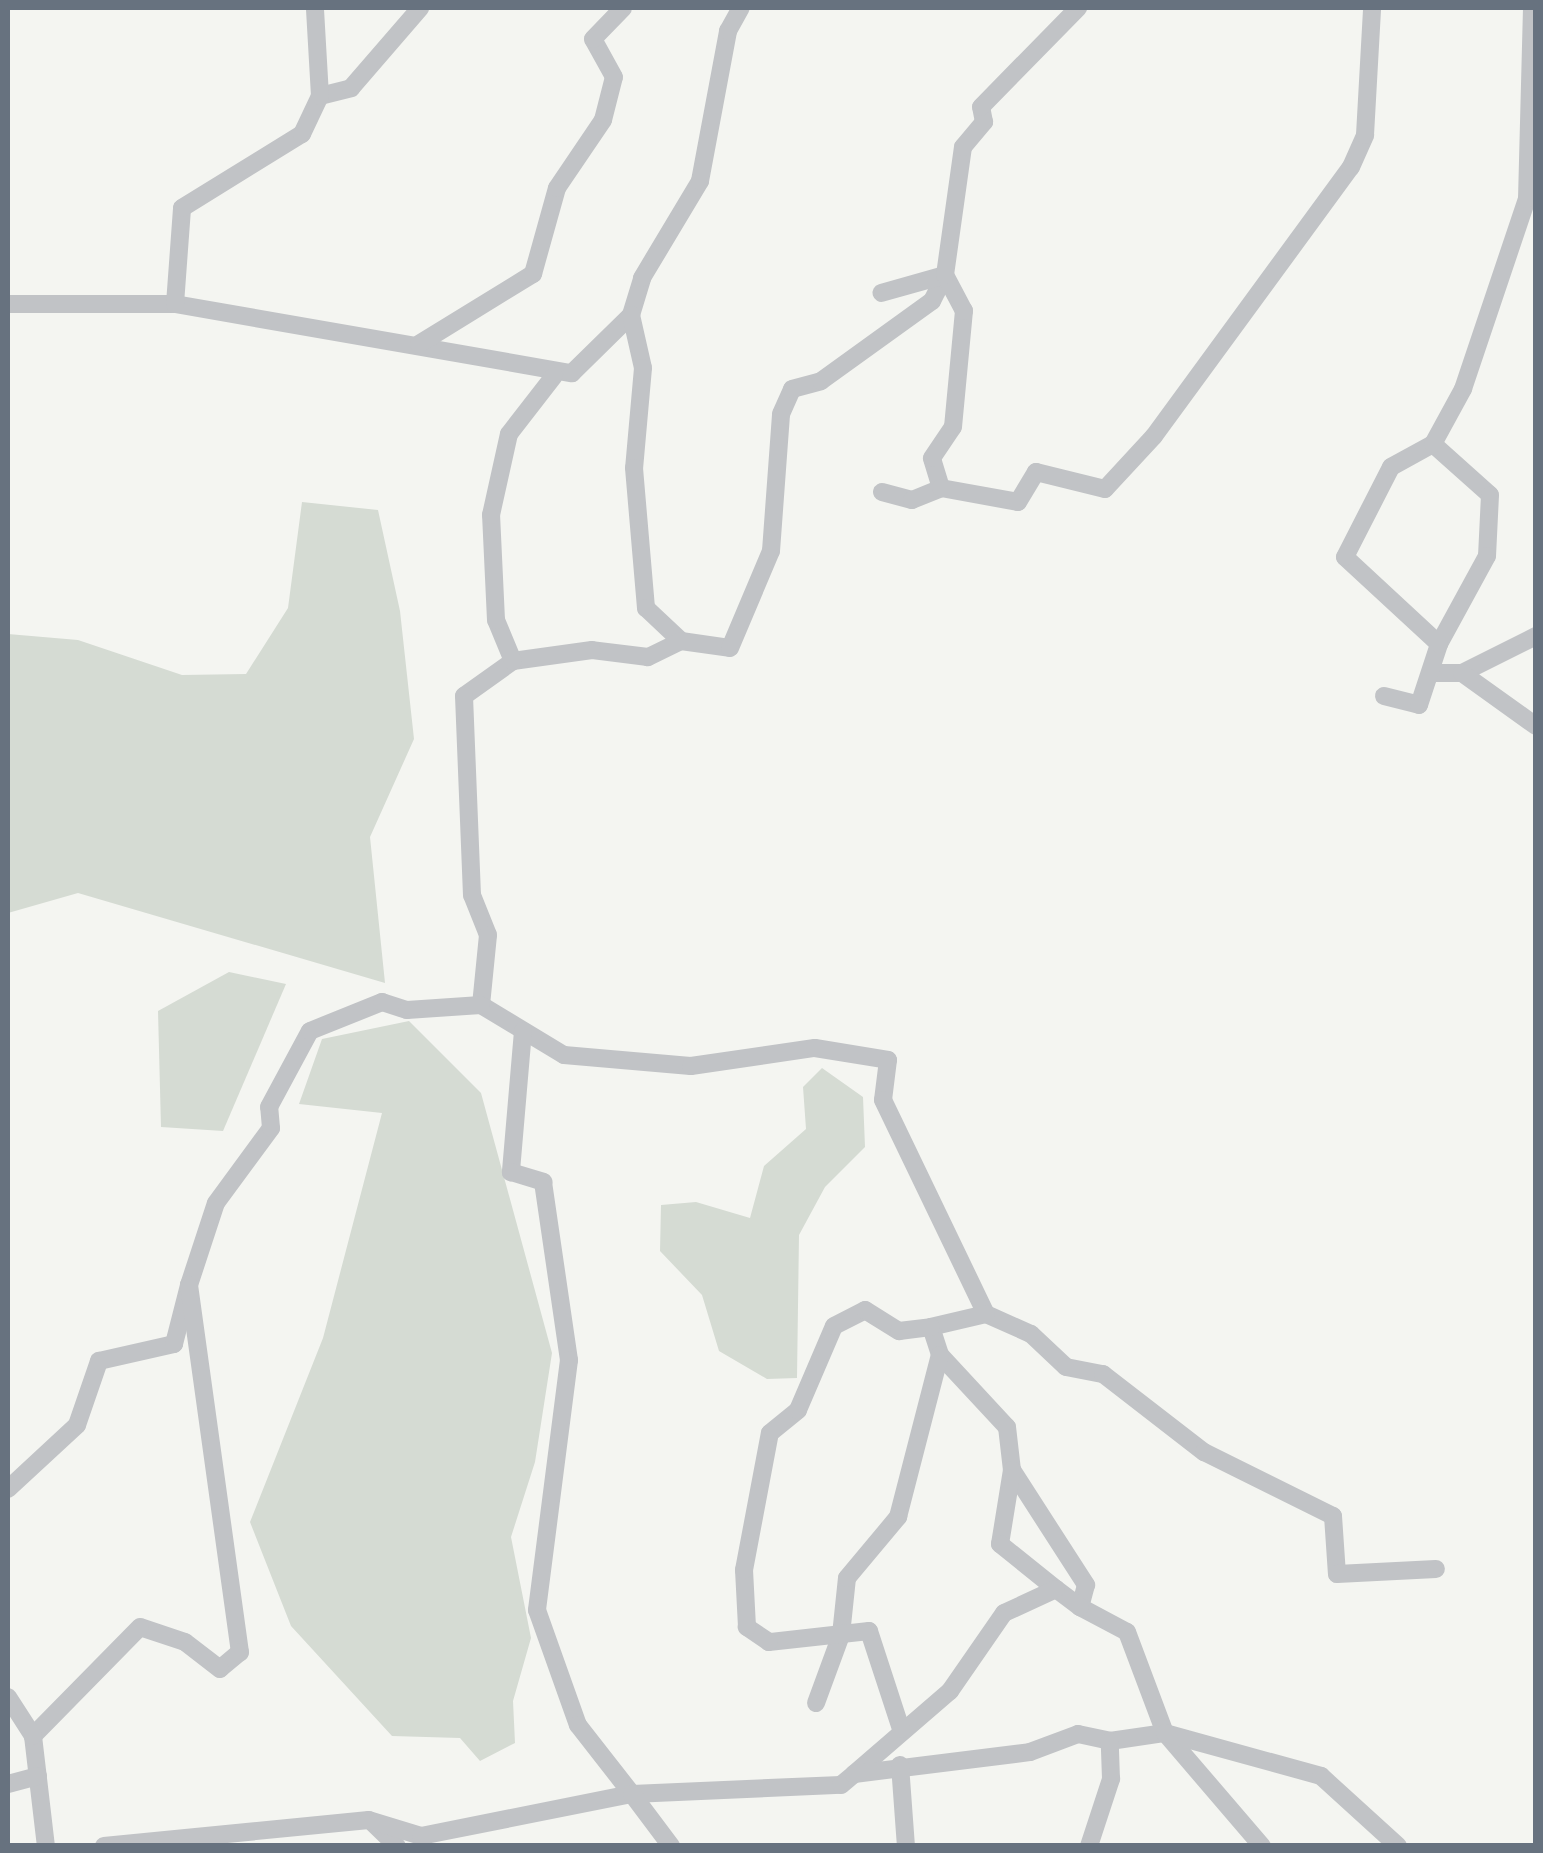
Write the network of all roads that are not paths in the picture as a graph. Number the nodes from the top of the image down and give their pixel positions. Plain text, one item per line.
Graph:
1 (315, 8) edge
2 (420, 8) edge
3 (623, 8) edge
4 (741, 8) edge
5 (1078, 8) edge
6 (1372, 8) edge
7 (1532, 8) edge
8 (320, 96) junction
9 (945, 275) junction
10 (881, 293) dead end
11 (8, 304) edge
12 (175, 304) junction
13 (631, 315) junction
14 (419, 344) junction
15 (554, 376) junction
16 (1433, 444) junction
17 (941, 488) junction
18 (882, 492) dead end
19 (1536, 636) edge
20 (681, 641) junction
21 (1439, 644) junction
22 (513, 661) junction
23 (1435, 673) junction
24 (1462, 673) junction
25 (1384, 696) dead end
26 (1536, 726) edge
27 (481, 1005) junction
28 (523, 1030) junction
29 (189, 1285) junction
30 (986, 1314) junction
31 (931, 1327) junction
32 (940, 1355) junction
33 (1012, 1470) junction
34 (8, 1489) edge
35 (1436, 1569) dead end
36 (1056, 1588) junction
37 (1080, 1606) junction
38 (841, 1635) junction
39 (8, 1700) edge
40 (816, 1703) dead end
41 (900, 1729) junction
42 (1164, 1734) junction
43 (33, 1736) junction
44 (1110, 1742) junction
45 (900, 1765) junction
46 (854, 1774) junction
47 (38, 1776) junction
48 (8, 1784) edge
49 (632, 1794) junction
50 (368, 1820) junction
51 (46, 1846) edge
52 (104, 1846) edge
53 (397, 1846) edge
54 (671, 1846) edge
55 (906, 1846) edge
56 (1089, 1846) edge
57 (1262, 1846) edge
58 (1398, 1846) edge

1 - 8 street
2 - 8 street
3 - 14 street
4 - 13 street
5 - 9 street
6 - 17 street
7 - 16 street
8 - 12 street
9 - 10 street
9 - 17 street
9 - 20 street
11 - 12 street
12 - 14 street
13 - 15 street
13 - 20 street
14 - 15 street
15 - 22 street
16 - 21 street
16 - 21 street
17 - 18 street
19 - 24 street
20 - 22 street
21 - 23 street
22 - 27 street
23 - 24 street
23 - 25 street
24 - 26 street
27 - 28 street
27 - 29 street
28 - 30 street
28 - 49 street
29 - 34 street
29 - 43 street
30 - 31 street
30 - 35 street
31 - 32 street
31 - 38 street
32 - 33 street
32 - 38 street
33 - 36 street
33 - 37 street
36 - 37 street
36 - 41 street
37 - 42 street
38 - 40 street
38 - 41 street
39 - 43 street
41 - 46 street
42 - 44 street
42 - 57 street
42 - 58 street
43 - 47 street
44 - 45 street
44 - 56 street
45 - 46 street
45 - 55 street
46 - 49 street
47 - 48 street
47 - 51 street
49 - 50 street
49 - 54 street
50 - 52 street
50 - 53 street

